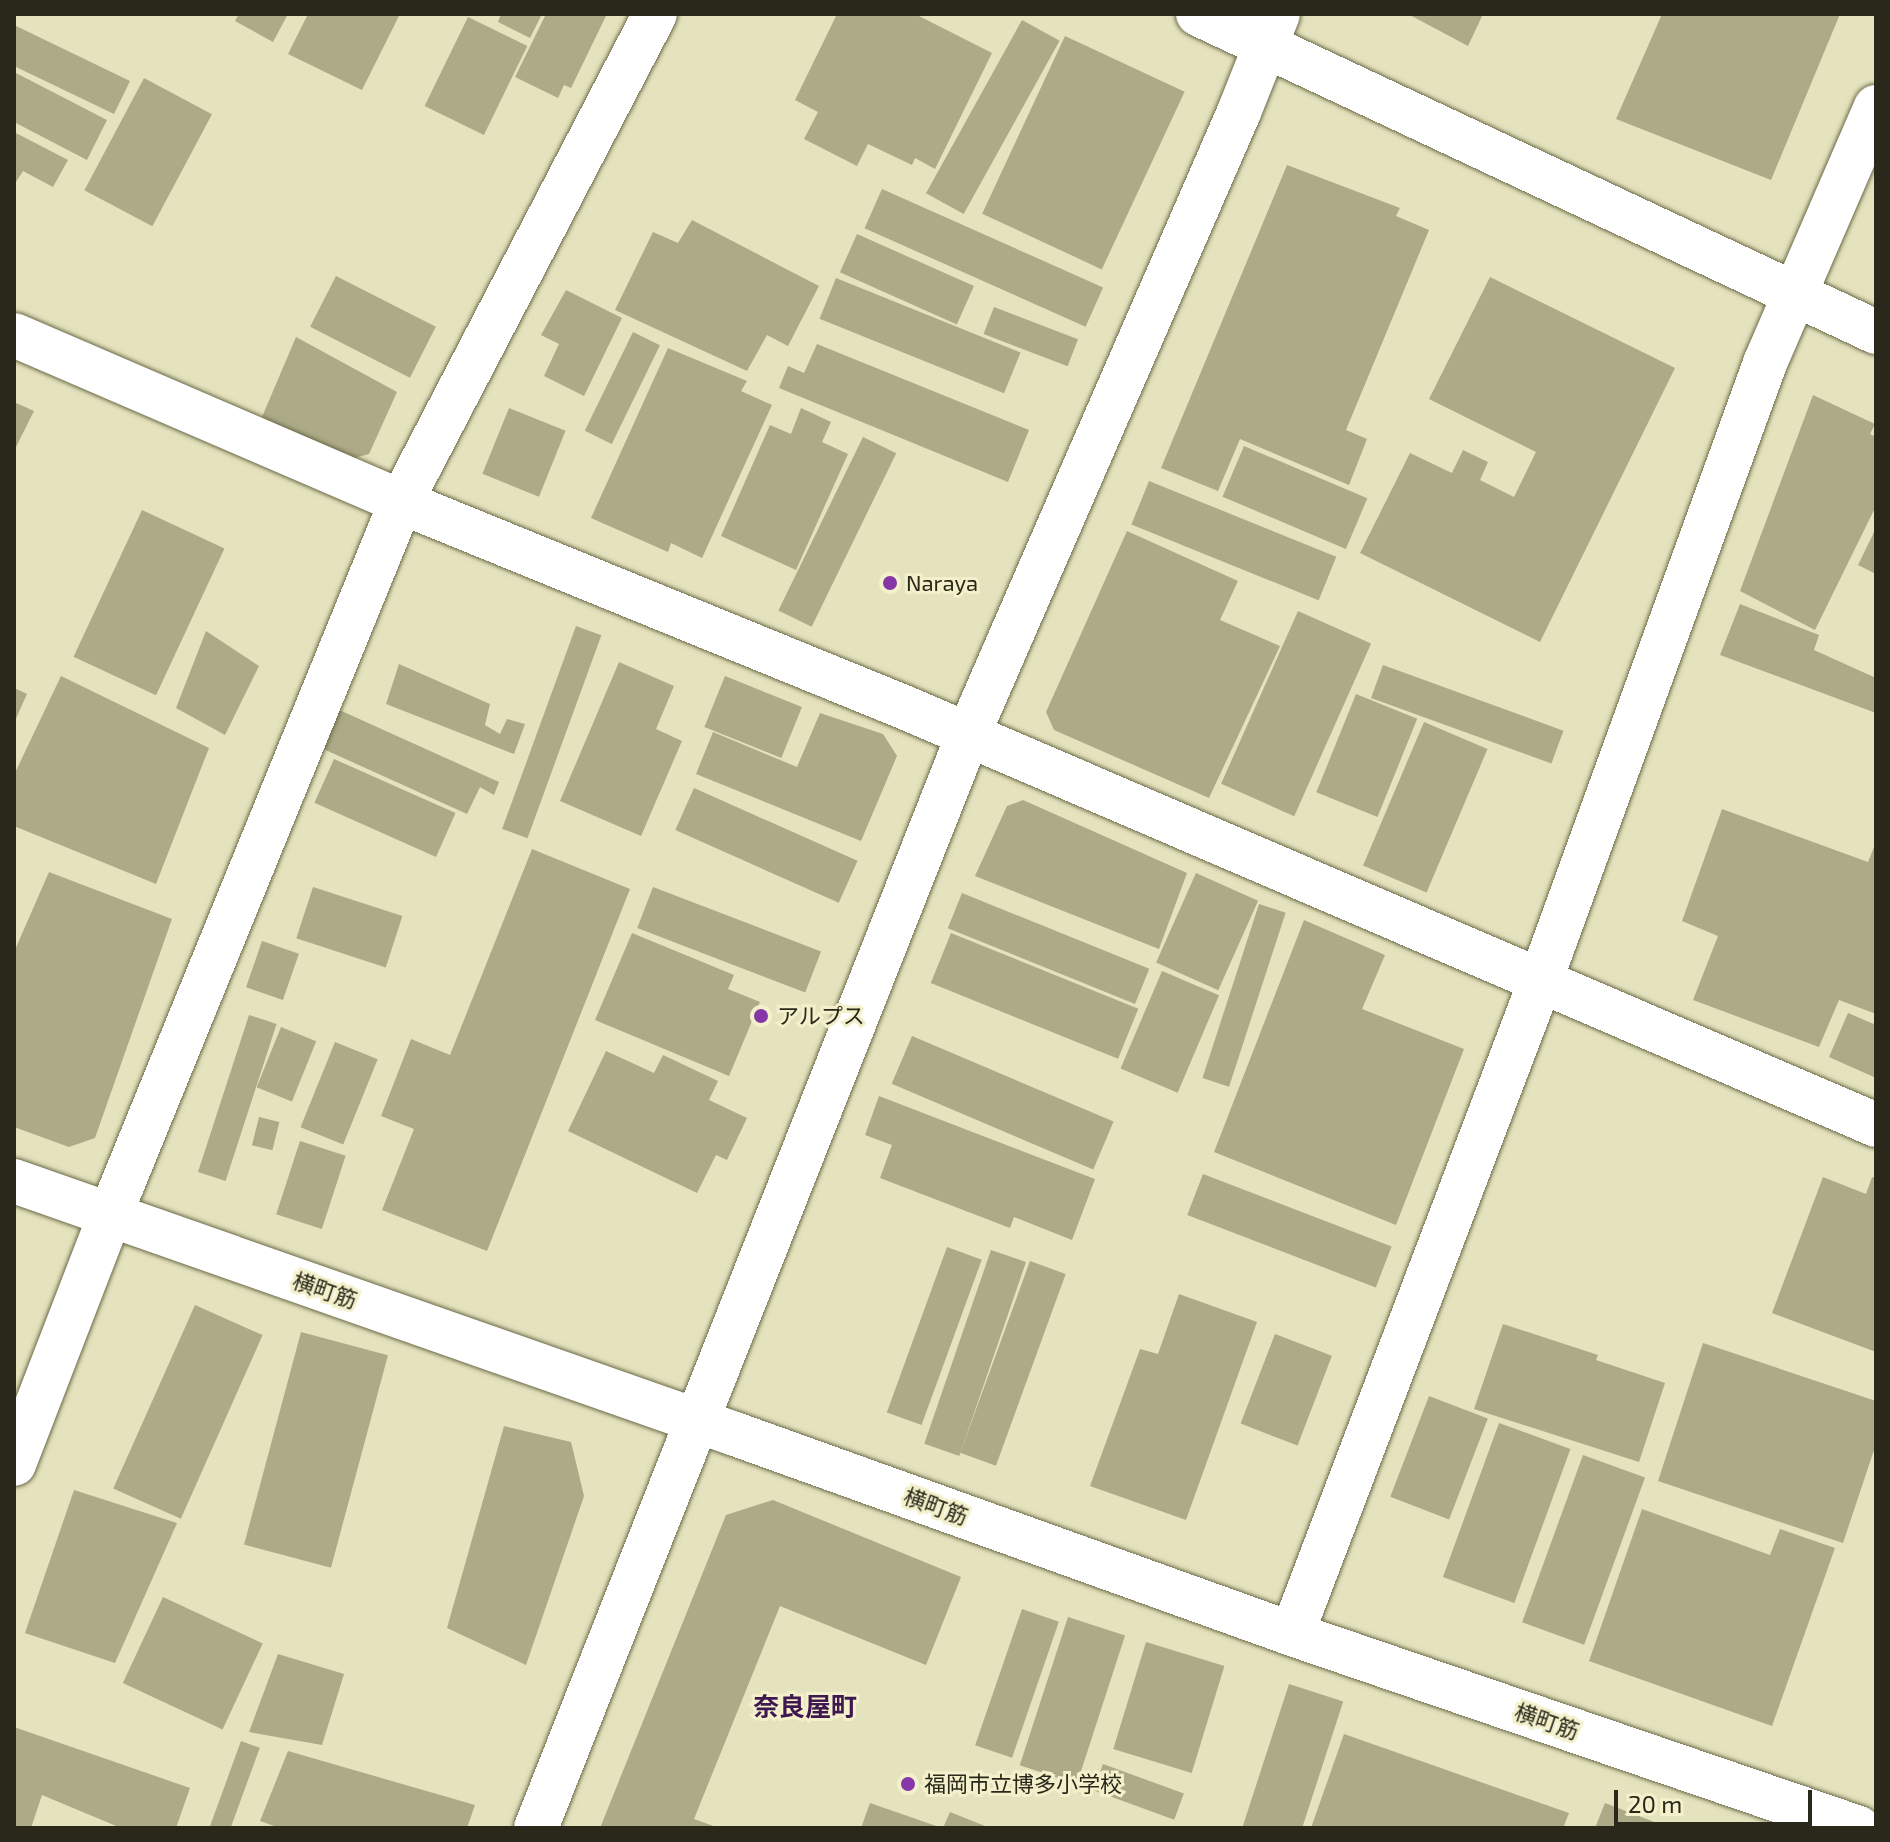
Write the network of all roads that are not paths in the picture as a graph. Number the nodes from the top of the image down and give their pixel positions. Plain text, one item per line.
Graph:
1 (655, 14) edge
2 (1198, 14) edge
3 (1271, 30) edge
4 (1876, 107) edge
5 (1796, 294) junction
6 (1876, 332) edge
7 (14, 335) edge
8 (401, 502) junction
9 (968, 735) junction
10 (1540, 982) junction
11 (1876, 1125) edge
12 (14, 1181) edge
13 (110, 1215) junction
14 (695, 1420) junction
15 (14, 1464) edge
16 (1292, 1634) junction
17 (536, 1828) edge
18 (1859, 1828) edge

1 - 8 street
2 - 3 street
3 - 5 street
3 - 9 street
4 - 5 street
5 - 6 street
5 - 10 street
7 - 8 street
8 - 9 street
8 - 13 street
9 - 10 street
9 - 14 street
10 - 11 street
10 - 16 street
12 - 13 street, 横町筋
13 - 14 street, 横町筋
13 - 15 street
14 - 16 street, 横町筋
14 - 17 street
16 - 18 street, 横町筋

